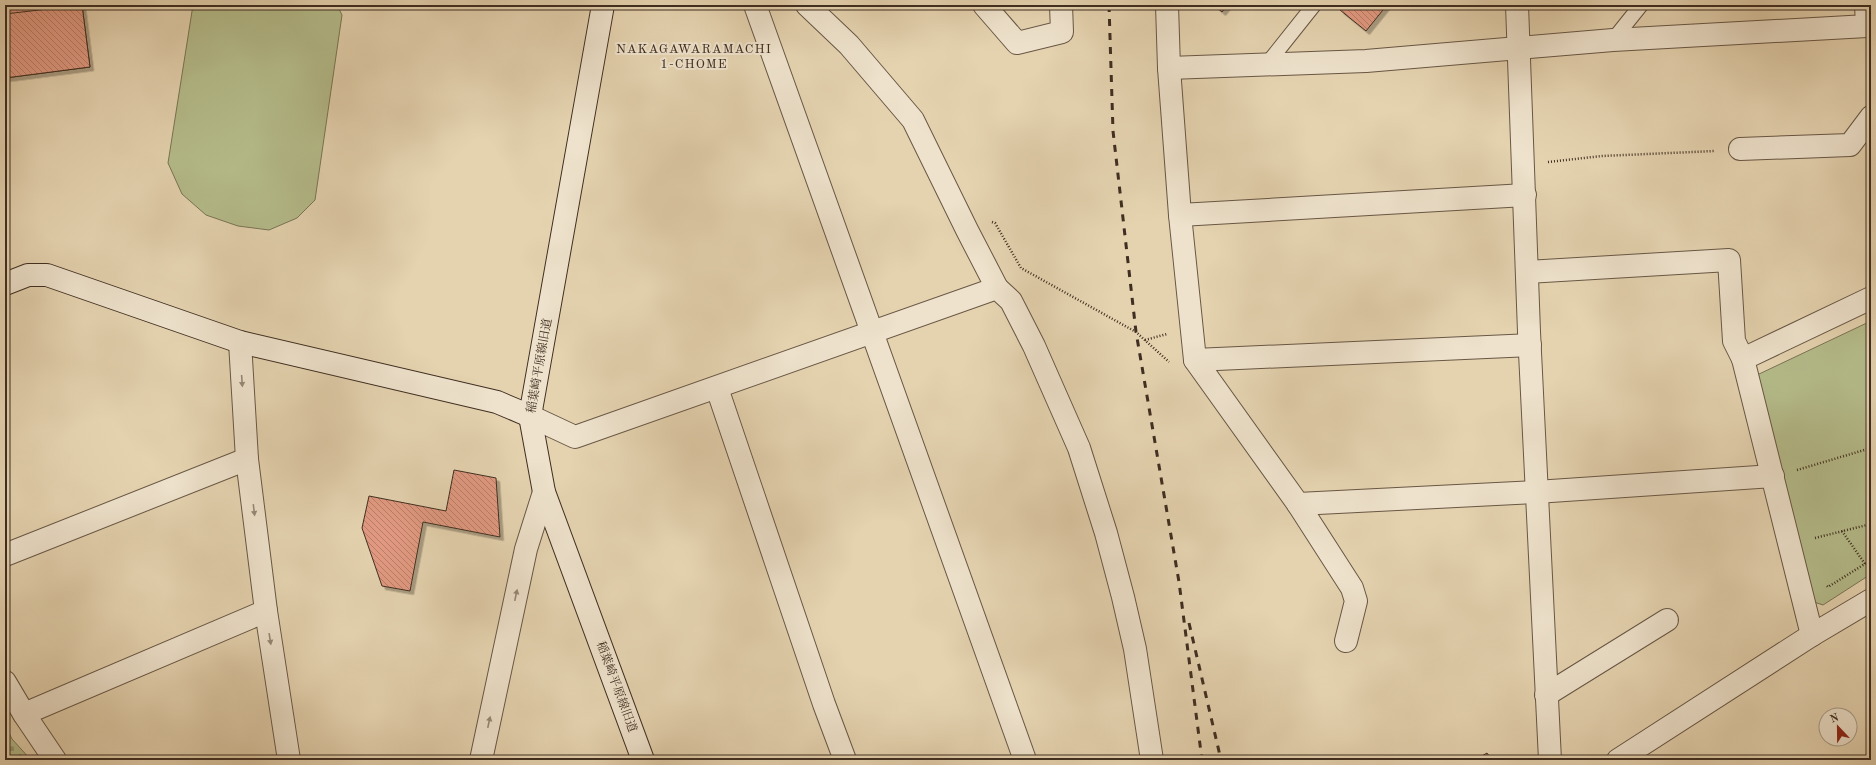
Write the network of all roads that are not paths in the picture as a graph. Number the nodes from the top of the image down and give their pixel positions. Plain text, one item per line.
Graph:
1 (604, 5) edge
2 (755, 5) edge
3 (807, 5) edge
4 (984, 5) edge
5 (1061, 5) edge
6 (1167, 5) edge
7 (1314, 5) edge
8 (1517, 5) edge
9 (1641, 5) edge
10 (1868, 20) edge
11 (1613, 40) junction
12 (1519, 47) junction
13 (1267, 64) junction
14 (1170, 68) junction
15 (1871, 117) edge
16 (1740, 149) road end
17 (1525, 195) junction
18 (1180, 215) junction
19 (1527, 272) junction
20 (5, 284) edge
21 (997, 288) junction
22 (1871, 298) edge
23 (874, 332) junction
24 (240, 342) junction
25 (1530, 345) junction
26 (1743, 359) junction
27 (1195, 360) junction
28 (716, 388) junction
29 (530, 416) junction
30 (247, 459) junction
31 (1772, 471) junction
32 (544, 492) junction
33 (1536, 492) junction
34 (1298, 504) junction
35 (5, 555) edge
36 (1871, 600) edge
37 (266, 611) junction
38 (1667, 620) dead end
39 (1812, 635) junction
40 (1346, 640) dead end
41 (5, 682) edge
42 (1546, 695) junction
43 (24, 714) junction
44 (55, 760) edge
45 (289, 760) edge
46 (481, 760) edge
47 (643, 760) edge
48 (845, 760) edge
49 (1025, 760) edge
50 (1152, 760) edge
51 (1550, 760) edge
52 (1618, 760) edge

1 - 29 street, 稲葉崎平原線旧道
2 - 23 street
3 - 21 street
4 - 5 street
6 - 14 street
7 - 13 lane
8 - 12 street
9 - 11 lane
10 - 11 street
11 - 12 street
12 - 13 street
12 - 17 street
13 - 14 street
14 - 18 street
15 - 16 street
17 - 18 street
17 - 19 street
18 - 27 street
19 - 25 street
19 - 26 street
20 - 24 street
21 - 23 street
21 - 50 street
22 - 26 street
23 - 28 street
23 - 49 street
24 - 29 street
24 -> 30 street
25 - 27 street
25 - 33 street
26 - 31 street
27 - 34 street
28 - 29 street
28 - 48 street
29 - 32 street, 稲葉崎平原線旧道
30 - 35 street
30 -> 37 street
31 - 33 street
31 - 39 street
46 -> 32 street
32 - 47 street, 稲葉崎平原線旧道
33 - 34 street
33 - 42 street
34 - 40 street
36 - 39 street
37 - 43 street
37 -> 45 street
38 - 42 street
39 - 52 street
41 - 43 street
42 - 51 street
43 - 44 street

